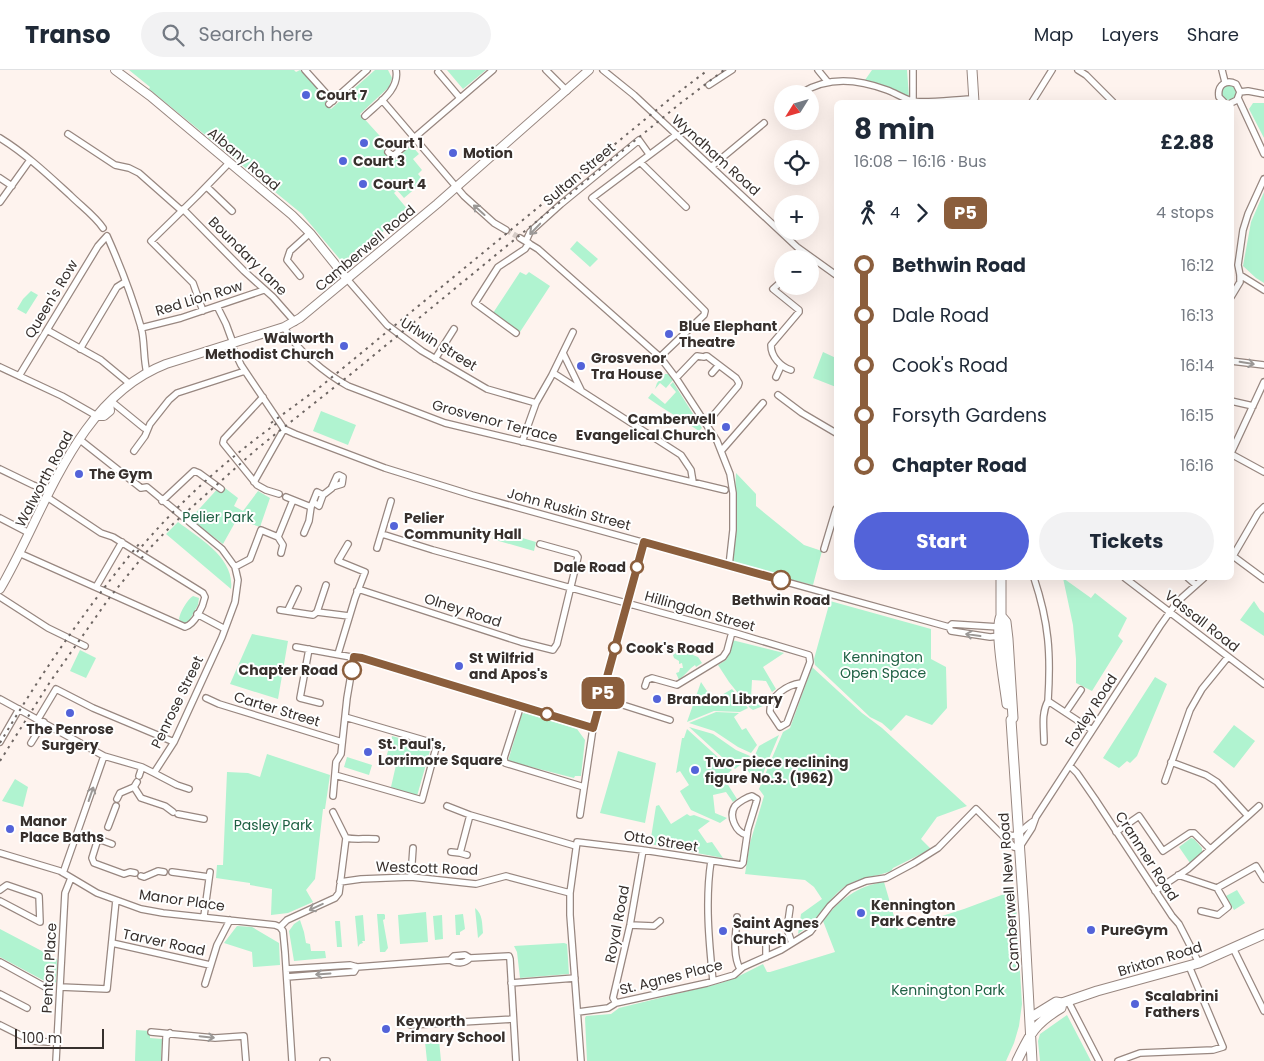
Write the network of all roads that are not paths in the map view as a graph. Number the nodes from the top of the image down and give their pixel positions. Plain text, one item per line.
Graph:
1 (115, 70) edge
2 (304, 70) edge
3 (367, 70) edge
4 (396, 70) edge
5 (493, 70) edge
6 (546, 70) edge
7 (589, 70) edge
8 (603, 70) edge
9 (732, 70) edge
10 (818, 70) edge
11 (912, 70) edge
12 (972, 70) edge
13 (1052, 70) edge
14 (1078, 70) edge
15 (1222, 70) edge
16 (438, 72) dead end
17 (827, 82) junction
18 (1225, 82) junction
19 (709, 85) dead end
20 (817, 85) edge
21 (567, 91) junction
22 (1264, 94) edge
23 (1239, 96) junction
24 (460, 98) junction
25 (382, 100) junction
26 (908, 100) edge
27 (913, 100) edge
28 (974, 100) edge
29 (1033, 100) edge
30 (1110, 100) edge
31 (1220, 100) edge
32 (1234, 100) edge
33 (364, 116) dead end
34 (764, 123) dead end
35 (68, 134) dead end
36 (676, 135) junction
37 (0, 138) edge
38 (414, 138) junction
39 (388, 152) dead end
40 (649, 154) junction
41 (1264, 154) edge
42 (30, 160) junction
43 (640, 162) junction
44 (229, 163) junction
45 (710, 166) junction
46 (0, 178) edge
47 (1264, 179) edge
48 (12, 186) junction
49 (207, 186) junction
50 (456, 187) junction
51 (0, 202) edge
52 (686, 207) dead end
53 (182, 210) junction
54 (232, 211) dead end
55 (103, 228) dead end
56 (506, 230) tunnel mouth
57 (310, 234) junction
58 (520, 238) tunnel mouth
59 (528, 242) junction
60 (799, 250) edge
61 (819, 264) edge
62 (1236, 270) edge
63 (834, 273) edge
64 (300, 276) dead end
65 (347, 279) junction
66 (125, 282) junction
67 (264, 290) junction
68 (1264, 290) edge
69 (1234, 292) edge
70 (780, 295) edge
71 (217, 306) junction
72 (203, 311) junction
73 (295, 322) junction
74 (284, 327) junction
75 (141, 328) junction
76 (454, 329) dead end
77 (46, 330) junction
78 (573, 332) dead end
79 (516, 333) dead end
80 (232, 344) junction
81 (80, 349) junction
82 (563, 353) junction
83 (660, 357) junction
84 (435, 359) junction
85 (1234, 361) edge
86 (719, 365) junction
87 (780, 366) junction
88 (1263, 366) edge
89 (0, 367) edge
90 (791, 370) dead end
91 (246, 371) junction
92 (147, 373) junction
93 (712, 373) dead end
94 (552, 375) junction
95 (19, 376) junction
96 (776, 377) dead end
97 (676, 378) junction
98 (1264, 382) edge
99 (130, 384) junction
100 (582, 391) junction
101 (778, 395) dead end
102 (262, 397) junction
103 (110, 402) junction
104 (1234, 402) edge
105 (536, 403) junction
106 (763, 404) dead end
107 (1253, 406) junction
108 (98, 416) junction
109 (706, 424) junction
110 (144, 428) dead end
111 (284, 429) junction
112 (834, 432) edge
113 (79, 439) junction
114 (522, 442) junction
115 (1234, 447) edge
116 (722, 450) junction
117 (134, 451) dead end
118 (1234, 456) edge
119 (0, 469) edge
120 (1264, 472) edge
121 (254, 482) junction
122 (693, 482) junction
123 (332, 487) dead end
124 (221, 489) dead end
125 (725, 490) dead end
126 (48, 494) junction
127 (279, 494) dead end
128 (286, 497) dead end
129 (293, 500) junction
130 (162, 501) junction
131 (391, 502) dead end
132 (312, 505) junction
133 (1264, 507) edge
134 (834, 516) edge
135 (0, 518) edge
136 (29, 533) junction
137 (304, 533) dead end
138 (382, 534) junction
139 (278, 537) junction
140 (122, 542) junction
141 (644, 542) junction
142 (348, 544) dead end
143 (540, 544) dead end
144 (377, 548) dead end
145 (824, 549) dead end
146 (19, 553) junction
147 (281, 553) dead end
148 (1234, 553) edge
149 (1234, 557) edge
150 (729, 566) junction
151 (235, 567) junction
152 (1264, 579) edge
153 (1001, 580) edge
154 (1035, 580) edge
155 (1128, 580) edge
156 (1190, 580) edge
157 (1202, 580) edge
158 (326, 585) dead end
159 (1196, 585) junction
160 (96, 587) junction
161 (569, 587) junction
162 (0, 589) edge
163 (298, 589) dead end
164 (357, 591) junction
165 (0, 597) edge
166 (628, 603) junction
167 (280, 610) dead end
168 (288, 610) junction
169 (317, 612) junction
170 (1170, 612) junction
171 (197, 614) junction
172 (349, 616) junction
173 (949, 628) junction
174 (225, 629) junction
175 (732, 632) junction
176 (1002, 632) junction
177 (85, 646) dead end
178 (296, 646) dead end
179 (309, 649) junction
180 (338, 654) junction
181 (354, 657) junction
182 (1228, 657) junction
183 (801, 683) junction
184 (1264, 684) edge
185 (645, 686) dead end
186 (1081, 690) dead end
187 (206, 698) dead end
188 (601, 698) junction
189 (0, 699) edge
190 (1048, 701) junction
191 (320, 703) dead end
192 (521, 705) junction
193 (19, 709) junction
194 (1066, 712) junction
195 (345, 716) junction
196 (41, 720) junction
197 (670, 720) dead end
198 (593, 728) junction
199 (1092, 730) junction
200 (0, 742) edge
201 (174, 742) junction
202 (342, 742) junction
203 (1044, 742) dead end
204 (31, 743) dead end
205 (104, 756) junction
206 (1171, 762) junction
207 (1070, 766) junction
208 (142, 767) junction
209 (154, 773) junction
210 (335, 774) junction
211 (137, 781) junction
212 (1164, 781) dead end
213 (584, 787) junction
214 (190, 789) dead end
215 (333, 796) dead end
216 (447, 806) dead end
217 (1259, 806) dead end
218 (333, 812) dead end
219 (470, 815) junction
220 (580, 815) dead end
221 (1248, 816) junction
222 (204, 819) dead end
223 (1034, 822) junction
224 (108, 827) dead end
225 (999, 831) junction
226 (1116, 832) junction
227 (1019, 834) junction
228 (747, 836) junction
229 (346, 838) junction
230 (376, 839) dead end
231 (112, 844) dead end
232 (576, 844) junction
233 (413, 848) dead end
234 (1019, 848) junction
235 (643, 850) junction
236 (1210, 850) junction
237 (451, 852) dead end
238 (0, 853) edge
239 (460, 853) junction
240 (467, 855) dead end
241 (711, 861) junction
242 (63, 872) junction
243 (164, 872) dead end
244 (172, 872) dead end
245 (1178, 875) junction
246 (411, 877) junction
247 (71, 878) junction
248 (1264, 879) edge
249 (340, 882) junction
250 (1218, 888) junction
251 (0, 890) edge
252 (1155, 891) junction
253 (570, 893) junction
254 (116, 900) junction
255 (0, 901) edge
256 (790, 908) dead end
257 (1201, 911) dead end
258 (204, 916) junction
259 (737, 917) dead end
260 (230, 920) junction
261 (660, 921) dead end
262 (630, 925) junction
263 (280, 927) junction
264 (736, 932) junction
265 (745, 933) dead end
266 (1264, 934) edge
267 (112, 944) junction
268 (766, 944) dead end
269 (792, 944) junction
270 (1233, 948) junction
271 (766, 957) junction
272 (0, 962) edge
273 (1199, 963) junction
274 (210, 965) junction
275 (1189, 966) junction
276 (357, 967) junction
277 (740, 969) junction
278 (286, 970) junction
279 (287, 977) junction
280 (575, 978) junction
281 (713, 981) junction
282 (512, 983) junction
283 (205, 984) dead end
284 (60, 987) junction
285 (47, 988) dead end
286 (0, 994) edge
287 (1065, 1002) junction
288 (616, 1003) junction
289 (27, 1008) dead end
290 (1264, 1011) edge
291 (578, 1012) junction
292 (1030, 1018) junction
293 (513, 1019) junction
294 (0, 1025) edge
295 (411, 1025) dead end
296 (151, 1032) dead end
297 (1031, 1032) junction
298 (170, 1033) junction
299 (48, 1042) dead end
300 (56, 1061) edge
301 (165, 1061) edge
302 (246, 1061) edge
303 (292, 1061) edge
304 (516, 1061) edge
305 (581, 1061) edge
306 (1018, 1061) edge
307 (1032, 1061) edge
308 (1099, 1061) edge
309 (1118, 1061) edge

1 - 44 main road, Albany Road
2 - 3 street
4 - 25 street
5 - 24 street
6 - 21 street
7 - 21 main road, Camberwell Road
8 - 36 street, Wyndham Road
9 - 19 street
10 - 17 street
11 - 27 street
12 - 28 highway
13 - 29 street
14 - 30 street
15 - 18 street
16 - 24 street
17 - 20 street
17 - 26 street
18 - 23 street
18 - 31 street
21 - 50 main road, Camberwell Road
22 - 23 street
23 - 32 street
23 - 41 street
24 - 38 street
25 - 33 street
25 - 38 street
34 - 45 street
35 - 53 street, Boundary Lane
36 - 40 street
36 - 45 street, Wyndham Road
37 - 42 street
38 - 39 street
38 - 50 street
40 - 43 street
40 -> 59 street, Sultan Street
42 - 48 street
42 - 55 street
43 - 52 street
43 - 83 street, Sultan Street
44 - 49 street
44 - 57 main road, Albany Road
45 - 60 street, Wyndham Road
46 - 48 street
47 - 62 street
48 - 51 street
49 - 53 street
49 - 54 street
56 -> 50 street
50 - 65 main road, Camberwell Road
53 - 67 street, Boundary Lane
53 - 72 street
57 - 64 street
57 - 65 main road, Albany Road
58 - 59 street
59 - 79 street
59 - 83 street
61 - 63 street, Wyndham Road
62 - 68 street
62 - 69 street
65 - 73 main road, Camberwell Road
65 - 84 street, Urlwin Street
66 - 75 street
66 - 77 street, Queen's Row
66 - 81 street
67 - 71 street, Red Lion Row
67 - 73 street, Boundary Lane
70 - 87 street
71 - 72 street, Red Lion Row
71 - 80 street
72 - 75 street, Red Lion Row
73 - 74 main road, Camberwell Road
74 - 80 main road, Camberwell Road
74 - 114 street, Grosvenor Terrace
75 - 92 street
76 - 84 street
77 - 81 street
77 - 95 street, Queen's Row
78 - 82 street
80 - 91 street
80 - 92 main road, Camberwell Road
81 - 99 street
82 - 94 street
82 - 100 street
83 - 97 street
84 - 105 street, Urlwin Street
85 -> 88 street
86 - 93 street
86 - 97 street
86 - 109 street
87 - 90 street
87 - 96 street
89 - 95 street
91 - 102 street
91 - 117 street
92 - 99 main road, Walworth Road
94 - 100 street
94 - 105 street
95 - 108 street
97 - 109 street
98 - 107 street
99 - 103 main road, Walworth Road
100 - 122 street
101 - 112 street
102 - 111 street
102 - 121 street
103 - 108 main road, Walworth Road
103 - 110 street
104 - 107 street
105 - 114 street
106 - 116 street
107 - 115 street
108 - 113 main road, Walworth Road
109 - 116 street
111 - 121 street
111 - 141 street, John Ruskin Street
113 - 126 main road, Walworth Road
113 - 130 street
114 - 122 street, Grosvenor Terrace
116 - 150 street
118 - 120 street
119 - 126 street
121 - 127 street
122 - 125 street, Grosvenor Terrace
123 - 132 street
124 - 130 street
126 - 136 main road, Walworth Road
126 - 140 street
128 - 129 street
129 - 132 street
129 - 139 street
130 - 151 street
131 - 138 street
132 - 137 street
133 - 148 street
134 - 145 street
135 - 136 street
136 - 146 main road, Walworth Road
138 - 144 street
138 - 161 street, Hillingdon Street
139 - 147 street
139 - 151 street
140 - 160 street
140 - 171 street
141 - 150 street, John Ruskin Street
141 - 166 street
142 - 164 street
143 - 161 street
146 - 160 street
146 - 162 main road, Walworth Road
149 - 152 street
150 - 173 street, John Ruskin Street
151 - 174 street, Penrose Street
153 - 176 highway, Camberwell New Road
154 - 190 street
155 - 170 street, Vassall Road
156 - 159 street
157 - 159 street, Foxley Road
158 - 169 street
159 - 170 street, Foxley Road
160 - 171 street
161 - 164 street, Olney Road
161 - 166 street, Hillingdon Street
163 - 168 street
164 - 172 street
165 - 177 street
166 - 175 street, Hillingdon Street
166 - 188 street
167 - 168 street
168 - 169 street
169 - 172 street
170 - 182 street, Vassall Road
170 - 199 street, Foxley Road
171 - 174 street
172 - 180 street
176 -> 173 street, John Ruskin Street
173 - 176 street, John Ruskin Street
174 - 201 street, Penrose Street
175 - 183 street, Hillingdon Street
175 - 185 street
176 - 227 highway, Camberwell New Road
178 - 179 street
179 - 180 street
179 - 191 street
180 - 181 street
181 - 192 street
181 - 195 street
182 - 184 street, Vassall Road
182 - 206 street
183 - 183 street, Hillingdon Street
186 - 194 street
187 - 202 street, Carter Street
188 - 197 street
188 - 198 street
189 - 193 street
190 - 194 street
190 - 203 street
192 - 198 street
192 - 213 street
193 - 196 street
193 - 200 street
194 - 199 street
195 - 202 street
195 - 210 street
196 - 201 street
196 - 204 street
196 - 205 street
198 - 213 street
199 - 207 street, Foxley Road
201 - 209 street, Penrose Street
202 - 210 street
205 - 208 street
242 -> 205 street
206 - 212 street
206 - 221 street
207 - 223 street, Foxley Road
207 - 226 street, Cranmer Road
208 - 209 street
208 - 211 street
209 - 214 street
210 - 215 street
211 - 222 street
211 - 224 street
213 - 220 street
216 - 219 street, Otto Street
217 - 221 street
218 - 229 street
219 - 232 street, Otto Street
219 - 239 street
221 - 236 street
223 - 227 street, Foxley Road
223 - 234 street, Foxley Road
225 - 227 street
225 - 234 street
225 - 269 street, St. Agnes Place
226 - 236 street
226 - 252 street, Cranmer Road
227 - 234 highway, Camberwell New Road
228 - 228 street
228 - 241 street, Otto Street
229 - 230 street
229 - 249 street
231 - 243 street
232 - 235 street, Otto Street
232 - 253 street
233 - 246 street
234 - 292 highway, Camberwell New Road
235 - 241 street, Otto Street
235 - 262 street, Royal Road
236 - 245 street
237 - 239 street
238 - 242 street, Manor Place
239 - 240 street
241 - 281 street
242 - 247 street, Manor Place
244 - 258 street
245 - 250 street
245 - 252 street
246 - 249 street, Westcott Road
246 - 253 street, Westcott Road
247 - 254 street, Manor Place
247 - 284 street, Penton Place
248 - 250 street
249 -> 263 street
250 - 257 street
251 - 255 street
252 - 273 street, Cranmer Road
253 - 280 street
254 - 258 street, Manor Place
254 - 267 street
256 - 269 street
258 - 260 street, Manor Place
259 - 264 street
260 - 263 street, Manor Place
260 - 274 street
261 - 262 street
262 - 288 street, Royal Road
263 - 278 street
264 - 265 street
264 - 277 street
266 - 270 highway, Brixton Road
267 - 274 street, Tarver Road
267 - 284 street
268 - 271 street
269 - 271 street, St. Agnes Place
270 - 273 highway, Brixton Road
270 - 290 street
271 - 277 street, St. Agnes Place
272 - 285 street
273 - 275 highway, Brixton Road
274 - 283 street
275 - 287 highway, Brixton Road
275 - 309 street
276 - 278 street
276 -> 279 street
276 - 282 street
277 - 281 street, St. Agnes Place
278 - 279 street
279 - 303 street
280 - 282 street
280 - 291 street
281 - 288 street, St. Agnes Place
282 - 293 street
284 - 300 street, Penton Place
286 - 289 street
287 - 292 highway, Brixton Road
287 - 297 highway, Brixton Road
287 - 308 street
288 - 291 street, St. Agnes Place
291 - 305 street
292 - 297 highway, Camberwell New Road
293 - 295 street
293 - 304 street
294 - 299 street
296 - 298 street
297 - 306 highway, Brixton Road
297 - 307 highway, Camberwell New Road
298 - 301 street
298 -> 302 street

